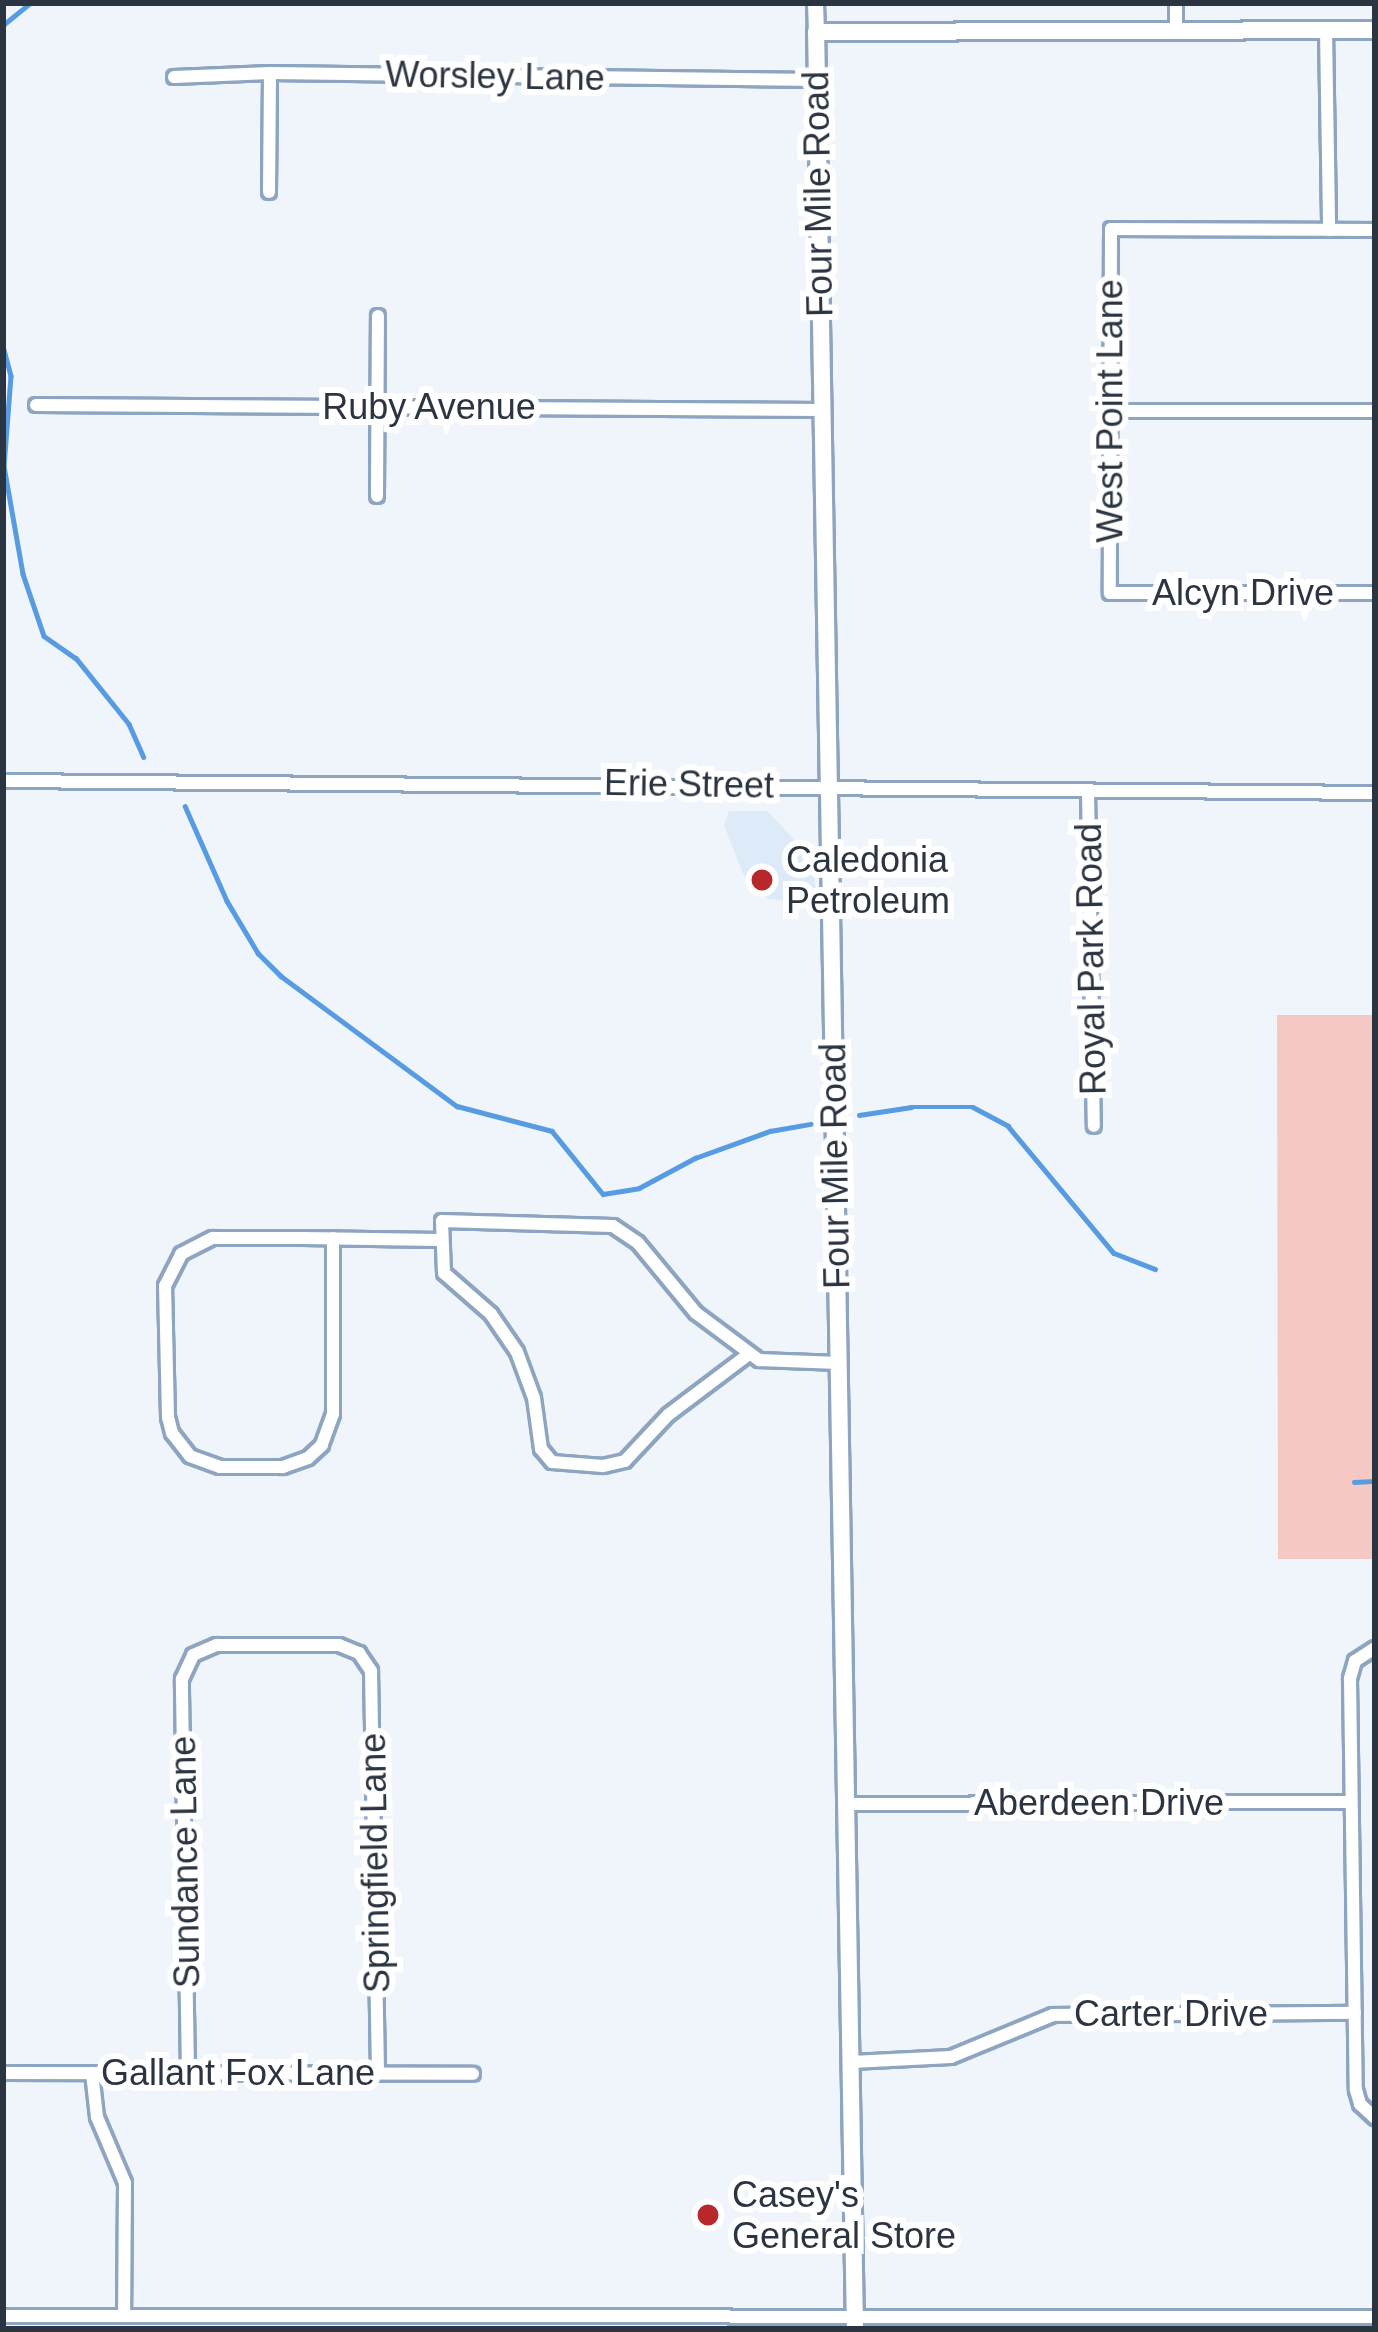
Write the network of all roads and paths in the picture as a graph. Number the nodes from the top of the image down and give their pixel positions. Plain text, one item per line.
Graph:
1 (815, 3) edge
2 (1176, 3) edge
3 (1177, 30) junction
4 (1326, 30) junction
5 (1375, 30) edge
6 (816, 32) junction
7 (270, 73) junction
8 (174, 77) dead end
9 (816, 80) junction
10 (269, 192) dead end
11 (1329, 230) junction
12 (1375, 230) edge
13 (378, 316) dead end
14 (36, 406) dead end
15 (379, 406) junction
16 (822, 410) junction
17 (1111, 411) junction
18 (1375, 411) edge
19 (377, 496) dead end
20 (1110, 592) joint
21 (1375, 593) edge
22 (3, 781) edge
23 (830, 786) junction
24 (1088, 792) junction
25 (1375, 793) edge
26 (1094, 1126) dead end
27 (333, 1238) junction
28 (441, 1240) junction
29 (749, 1354) junction
30 (839, 1363) junction
31 (180, 1642) dead end
32 (374, 1642) dead end
33 (1375, 1648) edge
34 (193, 1655) junction
35 (361, 1655) junction
36 (1352, 1802) junction
37 (848, 1804) junction
38 (1355, 2013) junction
39 (852, 2062) junction
40 (3, 2073) edge
41 (92, 2073) junction
42 (188, 2073) junction
43 (378, 2073) junction
44 (473, 2074) dead end
45 (1375, 2118) edge
46 (3, 2316) edge
47 (124, 2316) junction
48 (1375, 2318) edge
49 (286, 2322) edge
50 (1330, 2323) edge
51 (855, 2324) edge

1 - 6 street, Four Mile Road
2 - 3 street
3 - 4 main road
3 - 6 main road
4 - 5 main road
4 - 11 street
6 - 9 main road, Four Mile Road
7 - 8 street, Worsley Lane
7 - 9 street, Worsley Lane
7 - 10 street
9 - 16 main road, Four Mile Road
11 - 12 street
11 - 17 street, West Point Lane
13 - 15 street
14 - 15 street, Ruby Avenue
15 - 16 street, Ruby Avenue
15 - 19 street
16 - 23 main road, Four Mile Road
17 - 18 street
17 - 20 street, West Point Lane
20 - 21 street, Alcyn Drive
22 - 23 street, Erie Street
23 - 24 street, Erie Street
23 - 30 main road, Four Mile Road
24 - 25 street, Erie Street
24 - 26 street, Royal Park Road
27 - 27 street
27 - 28 street
28 - 29 street
28 - 29 street
29 - 30 street
30 - 37 main road, Four Mile Road
31 - 34 street
32 - 35 street
33 - 36 street
34 - 35 street
34 - 42 street, Sundance Lane
35 - 43 street, Springfield Lane
36 - 37 street, Aberdeen Drive
36 - 38 street
37 - 39 main road, Four Mile Road
38 - 39 street, Carter Drive
38 - 45 street
39 - 51 main road, Four Mile Road
40 - 41 street, Gallant Fox Lane
41 - 42 street, Gallant Fox Lane
41 - 47 street
42 - 43 street, Gallant Fox Lane
43 - 44 street, Gallant Fox Lane
46 - 47 street
47 - 49 street
48 - 50 street
49 - 51 street
50 - 51 street

